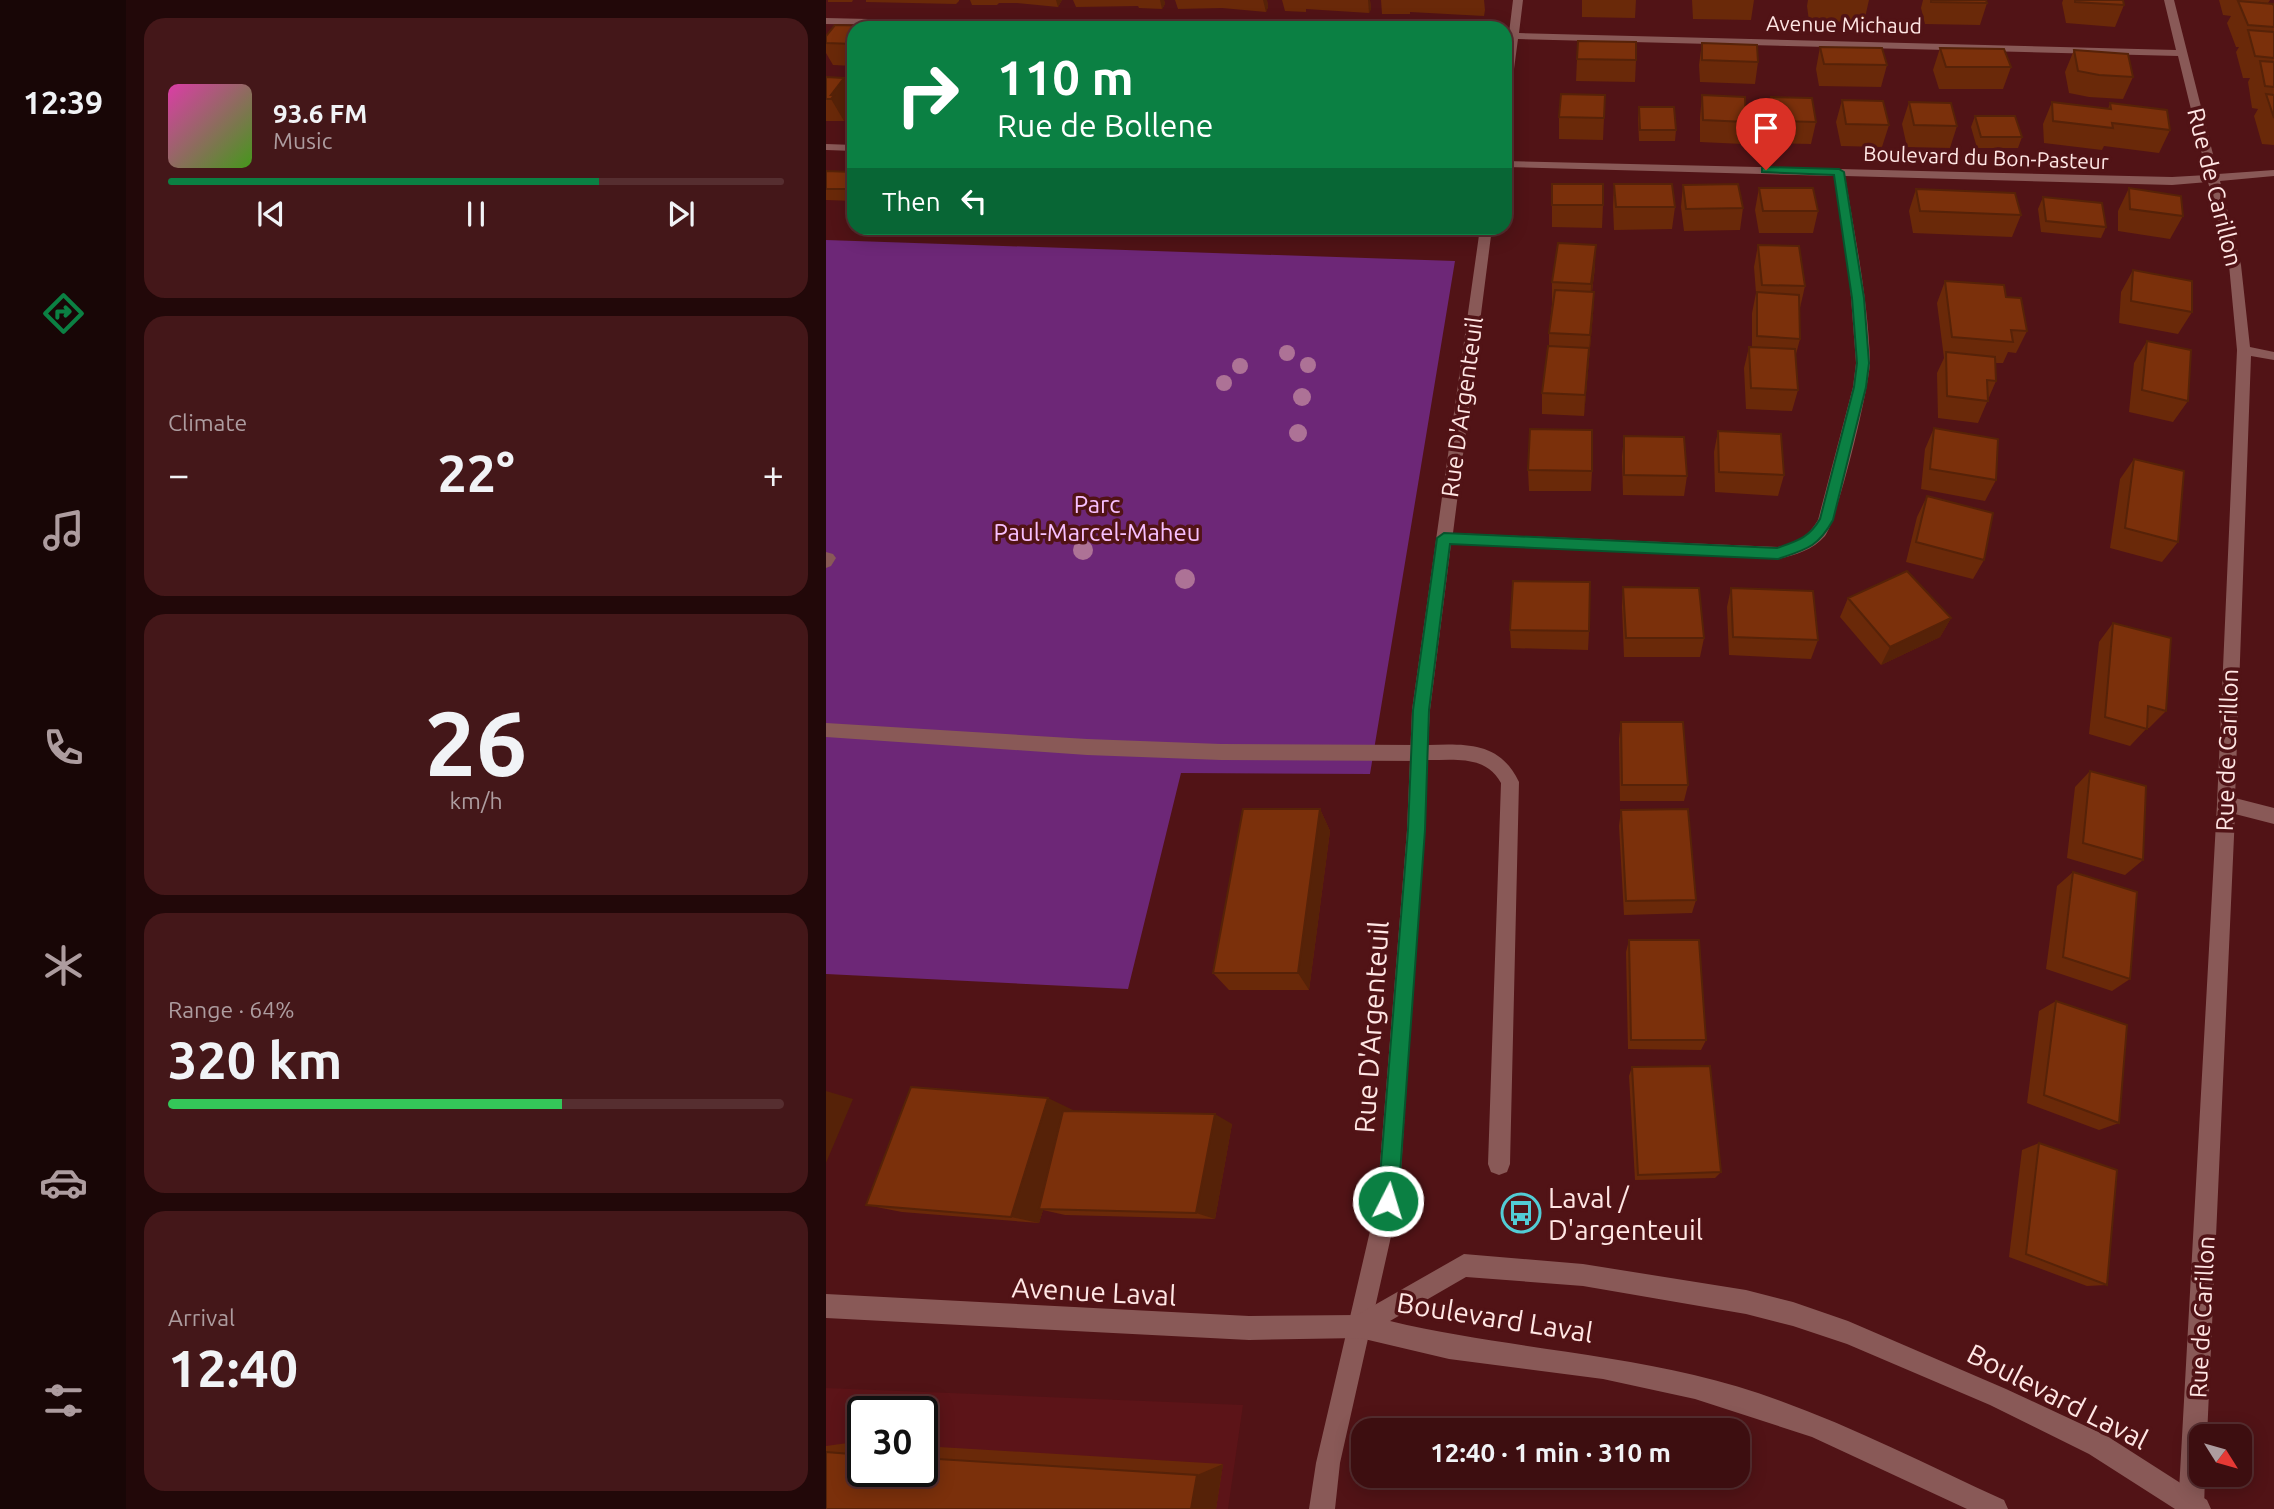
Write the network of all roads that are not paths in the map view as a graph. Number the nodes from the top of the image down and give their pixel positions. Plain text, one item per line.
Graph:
1 (1518, 0) edge
2 (2169, 0) edge
3 (826, 21) edge
4 (847, 21) edge
5 (1512, 27) edge
6 (1512, 36) edge
7 (2182, 53) junction
8 (826, 147) edge
9 (847, 148) edge
10 (1512, 164) edge
11 (1839, 172) junction
12 (2274, 173) edge
13 (2214, 177) junction
14 (1485, 235) edge
15 (2244, 350) junction
16 (2274, 356) edge
17 (1444, 538) junction
18 (826, 730) edge
19 (1419, 753) junction
20 (2226, 804) junction
21 (2274, 816) edge
22 (1499, 1164) dead end
23 (826, 1306) edge
24 (1360, 1326) junction
25 (2194, 1508) edge
26 (1322, 1509) edge
27 (1995, 1509) edge

1 - 5 street
2 - 7 street, Rue de Carillon
3 - 4 street
6 - 7 street, Avenue Michaud
7 - 13 street, Rue de Carillon
8 - 9 street
10 - 11 street, Boulevard du Bon-Pasteur
11 - 13 street, Boulevard du Bon-Pasteur
11 - 17 street
12 - 13 street, Boulevard du Bon-Pasteur
13 - 15 street, Rue de Carillon
14 - 17 street, Rue D'Argenteuil
15 - 16 street
15 - 20 street, Rue de Carillon
17 - 19 street, Rue D'Argenteuil
18 - 19 street
19 - 22 street
19 - 24 street, Rue D'Argenteuil
20 - 21 street
20 - 25 street, Rue de Carillon
23 - 24 street, Avenue Laval
24 - 25 street, Boulevard Laval
24 - 26 street, Rue D'Argenteuil
24 - 27 street, Boulevard Laval

